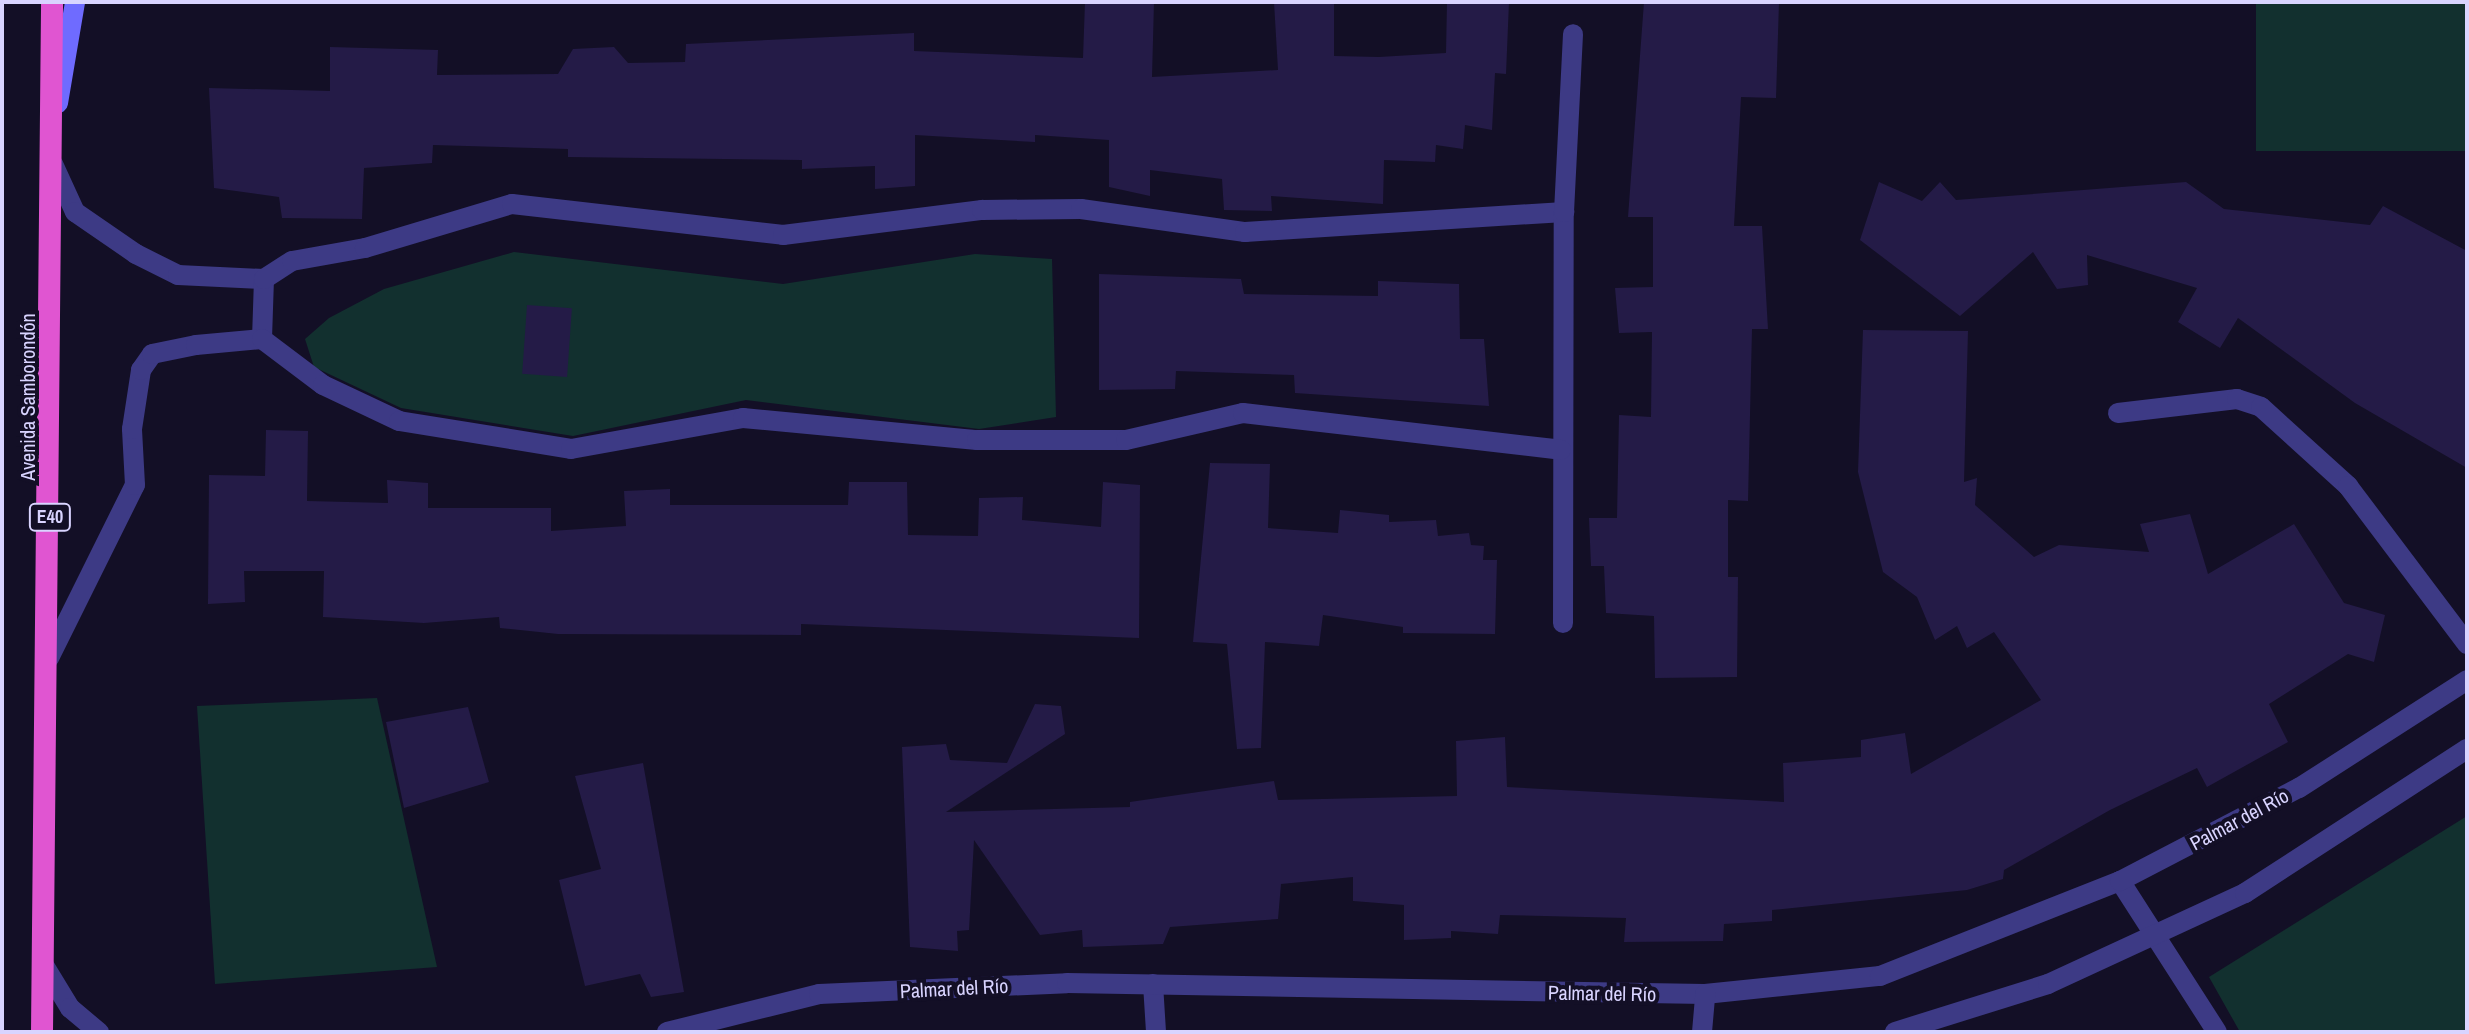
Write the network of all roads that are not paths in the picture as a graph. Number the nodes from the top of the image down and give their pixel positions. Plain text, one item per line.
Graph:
1 (52, 2) edge
2 (75, 2) edge
3 (1573, 34) dead end
4 (53, 134) junction
5 (53, 164) junction
6 (1564, 212) junction
7 (264, 279) junction
8 (262, 339) junction
9 (2118, 413) dead end
10 (1561, 450) junction
11 (1563, 623) dead end
12 (2467, 644) edge
13 (49, 658) junction
14 (2467, 680) edge
15 (2467, 749) edge
16 (2120, 881) junction
17 (43, 898) junction
18 (2152, 935) junction
19 (1153, 984) junction
20 (1705, 994) junction
21 (42, 1032) edge
22 (99, 1032) edge
23 (667, 1032) edge
24 (1156, 1032) edge
25 (1702, 1032) edge
26 (1895, 1032) edge
27 (2217, 1032) edge

1 - 4 highway, Avenida Samborondón / E40
2 - 4 main road
3 - 6 street
4 - 5 highway, Avenida Samborondón / E40
5 - 7 street
5 - 13 highway, Avenida Samborondón / E40
6 - 7 street
6 - 10 street
7 - 8 street
8 - 10 street
8 - 13 street
9 - 12 street
10 - 11 street
13 - 17 highway, Avenida Samborondón / E40
14 - 16 street, Palmar del Río
15 - 18 street
16 - 18 street
16 - 20 street, Palmar del Río
17 - 21 highway, Avenida Samborondón / E40
17 - 22 street
18 - 26 street
18 - 27 street
19 - 20 street, Palmar del Río
19 - 23 street, Palmar del Río
19 - 24 street
20 - 25 street

